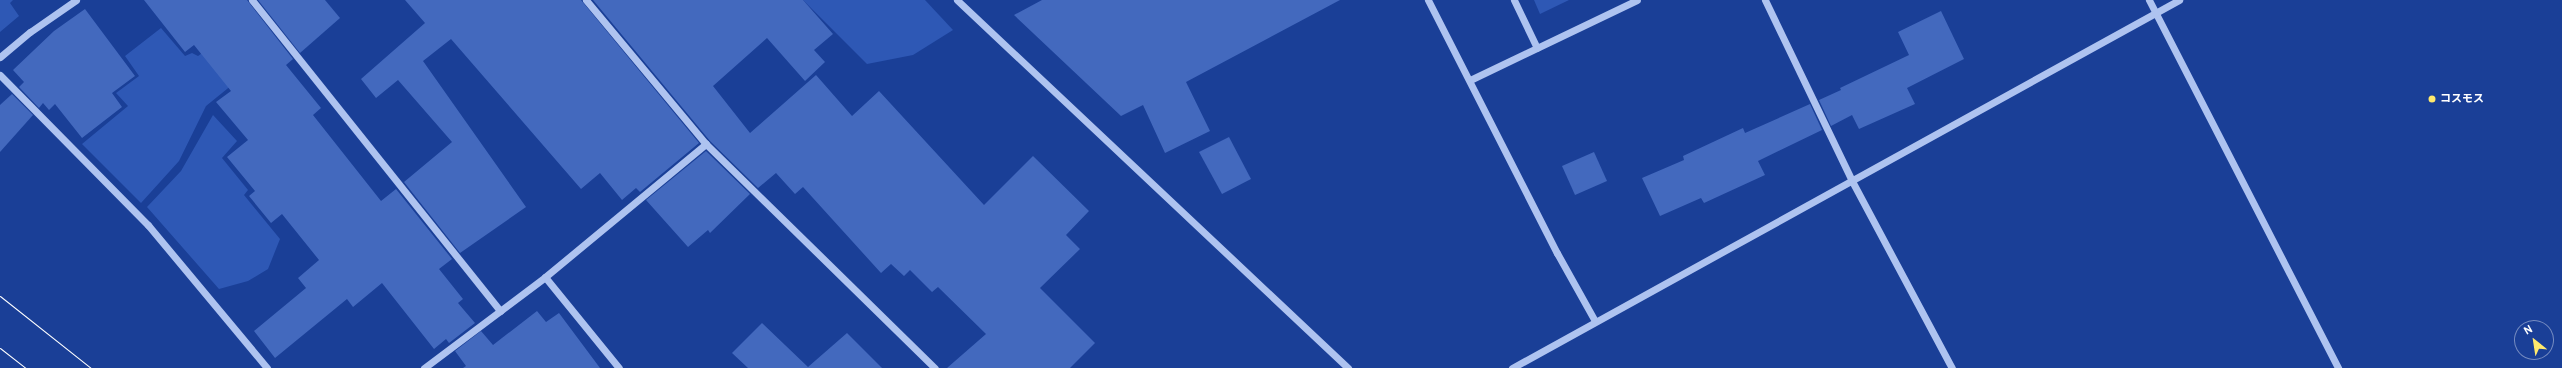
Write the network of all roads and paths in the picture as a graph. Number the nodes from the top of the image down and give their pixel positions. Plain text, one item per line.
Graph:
1 (76, 0) edge
2 (252, 0) edge
3 (586, 0) edge
4 (957, 0) edge
5 (1428, 0) edge
6 (1514, 0) edge
7 (1637, 0) edge
8 (1765, 0) edge
9 (2149, 0) edge
10 (2179, 0) edge
11 (2155, 14) junction
12 (1537, 48) junction
13 (0, 57) edge
14 (0, 75) edge
15 (1470, 80) junction
16 (706, 144) junction
17 (1852, 181) junction
18 (545, 276) junction
19 (500, 311) junction
20 (1595, 321) junction
21 (1520, 363) junction
22 (267, 368) edge
23 (424, 368) edge
24 (619, 368) edge
25 (935, 368) edge
26 (1348, 368) edge
27 (1512, 368) edge
28 (1526, 368) edge
29 (1952, 368) edge
30 (2338, 368) edge

1 - 13 street
2 - 19 street
3 - 16 street
4 - 26 street
5 - 15 street
6 - 12 street
7 - 12 street
8 - 17 street
9 - 11 street
10 - 11 street
11 - 17 street
11 - 30 street
12 - 15 street
14 - 22 street
15 - 20 street
16 - 18 street
16 - 25 street
17 - 20 street
17 - 29 street
18 - 19 street
18 - 24 street
19 - 23 street
20 - 21 street
21 - 27 street
21 - 28 street

